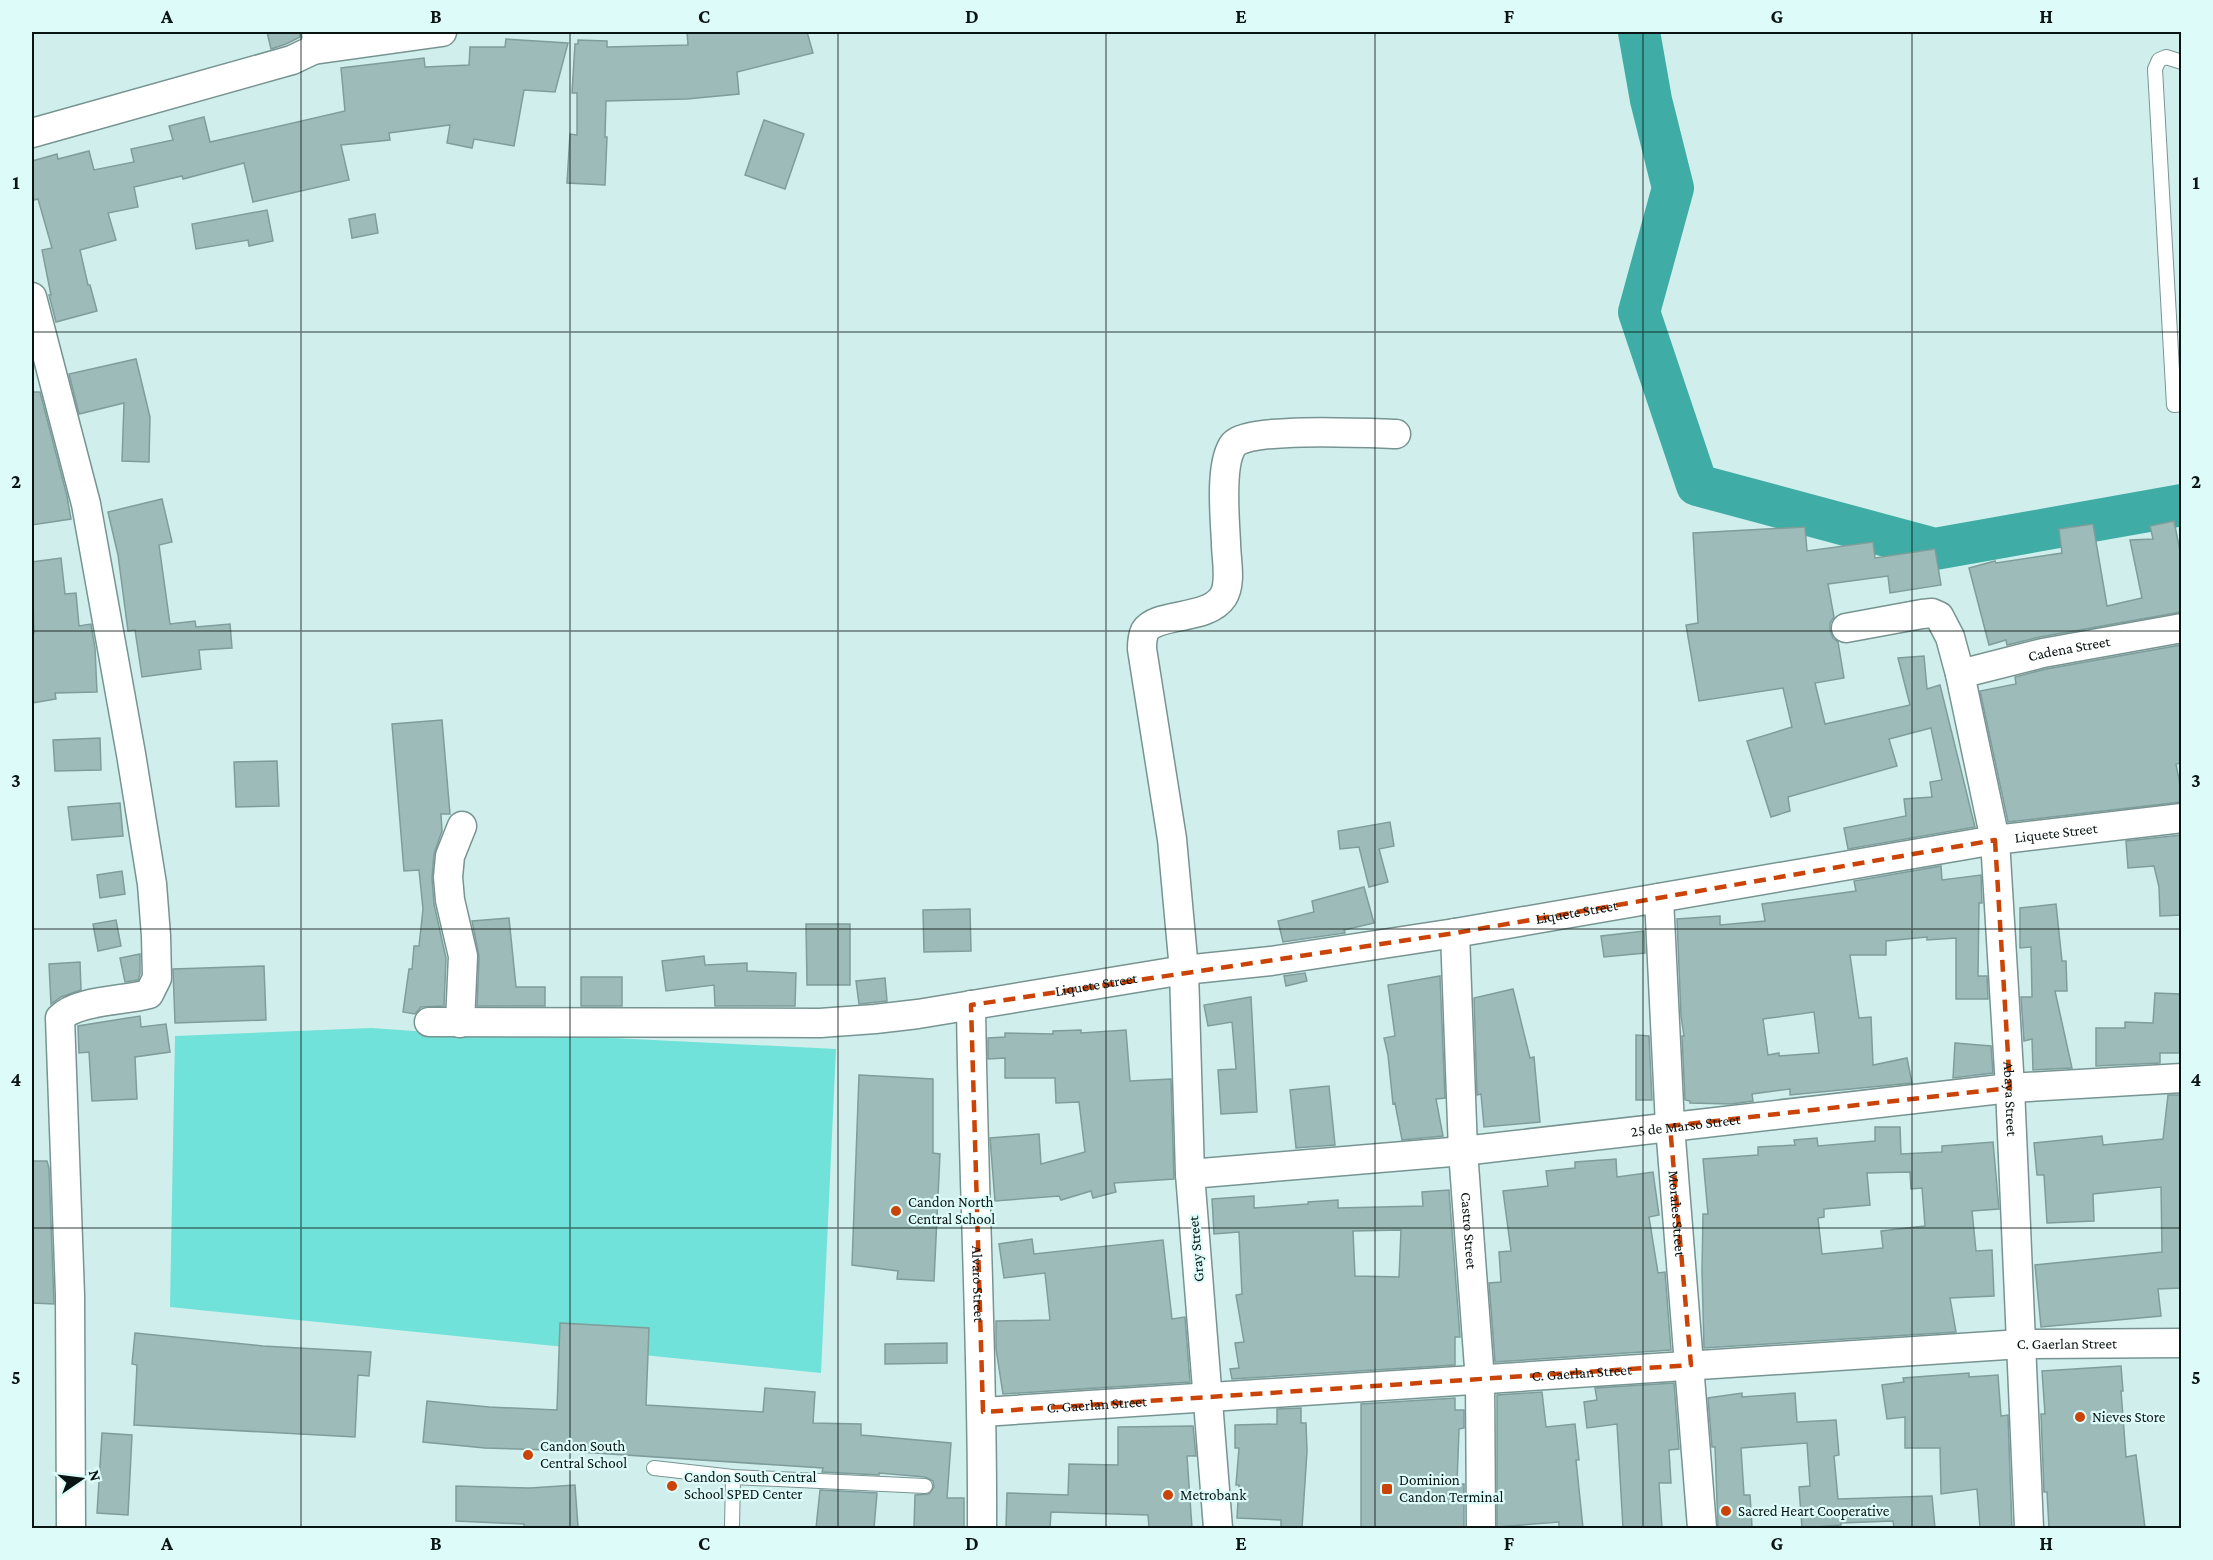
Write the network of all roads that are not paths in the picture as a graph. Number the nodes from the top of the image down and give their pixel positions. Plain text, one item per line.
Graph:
1 (442, 32) edge
2 (315, 41) edge
3 (2181, 62) edge
4 (32, 133) edge
5 (32, 297) edge
6 (2181, 404) edge
7 (1396, 434) dead end
8 (1846, 628) dead end
9 (2181, 628) edge
10 (1960, 674) junction
11 (2181, 818) edge
12 (462, 826) dead end
13 (1995, 840) junction
14 (1659, 898) junction
15 (1455, 933) junction
16 (1184, 969) junction
17 (971, 1005) junction
18 (429, 1022) dead end
19 (460, 1023) junction
20 (2181, 1078) edge
21 (2010, 1088) junction
22 (1670, 1126) junction
23 (1463, 1151) junction
24 (1190, 1174) junction
25 (2181, 1343) edge
26 (2021, 1344) junction
27 (1690, 1365) junction
28 (1480, 1381) junction
29 (1208, 1397) junction
30 (983, 1412) junction
31 (654, 1468) dead end
32 (733, 1477) junction
33 (925, 1485) dead end
34 (72, 1528) edge
35 (732, 1528) edge
36 (982, 1528) edge
37 (1218, 1528) edge
38 (1480, 1528) edge
39 (1702, 1528) edge
40 (2029, 1528) edge

1 - 2 street
2 - 4 street
3 - 6 lane
5 - 34 street
7 - 16 street, Gray Street
8 - 10 street, Abaya Street
9 - 10 street, Cadena Street
10 - 13 street, Abaya Street
11 - 13 street, Liquete Street
12 - 19 street
13 - 14 street, Liquete Street
13 - 21 street, Abaya Street
14 - 15 street, Liquete Street
14 - 22 street, Morales Street
15 - 16 street, Liquete Street
15 - 23 street, Castro Street
16 - 17 street, Liquete Street
16 - 24 street, Gray Street
17 - 19 street, Liquete Street
17 - 30 street, Alvaro Street
18 - 19 street, Liquete Street
20 - 21 street, 25 de Marso Street
21 - 22 street, 25 de Marso Street
21 - 26 street, Abaya Street
22 - 23 street, 25 de Marso Street
22 - 27 street, Morales Street
23 - 24 street, 25 de Marso Street
23 - 28 street, Castro Street
24 - 29 street, Gray Street
25 - 26 street, C. Gaerlan Street
26 - 27 street, C. Gaerlan Street
26 - 40 street, Abaya Street
27 - 28 street, C. Gaerlan Street
27 - 39 street, Morales Street
28 - 29 street, C. Gaerlan Street
28 - 38 street, Castro Street
29 - 30 street, C. Gaerlan Street
29 - 37 street, Gray Street
30 - 36 street, Alvaro Street
31 - 32 lane
32 - 33 lane
32 - 35 lane

